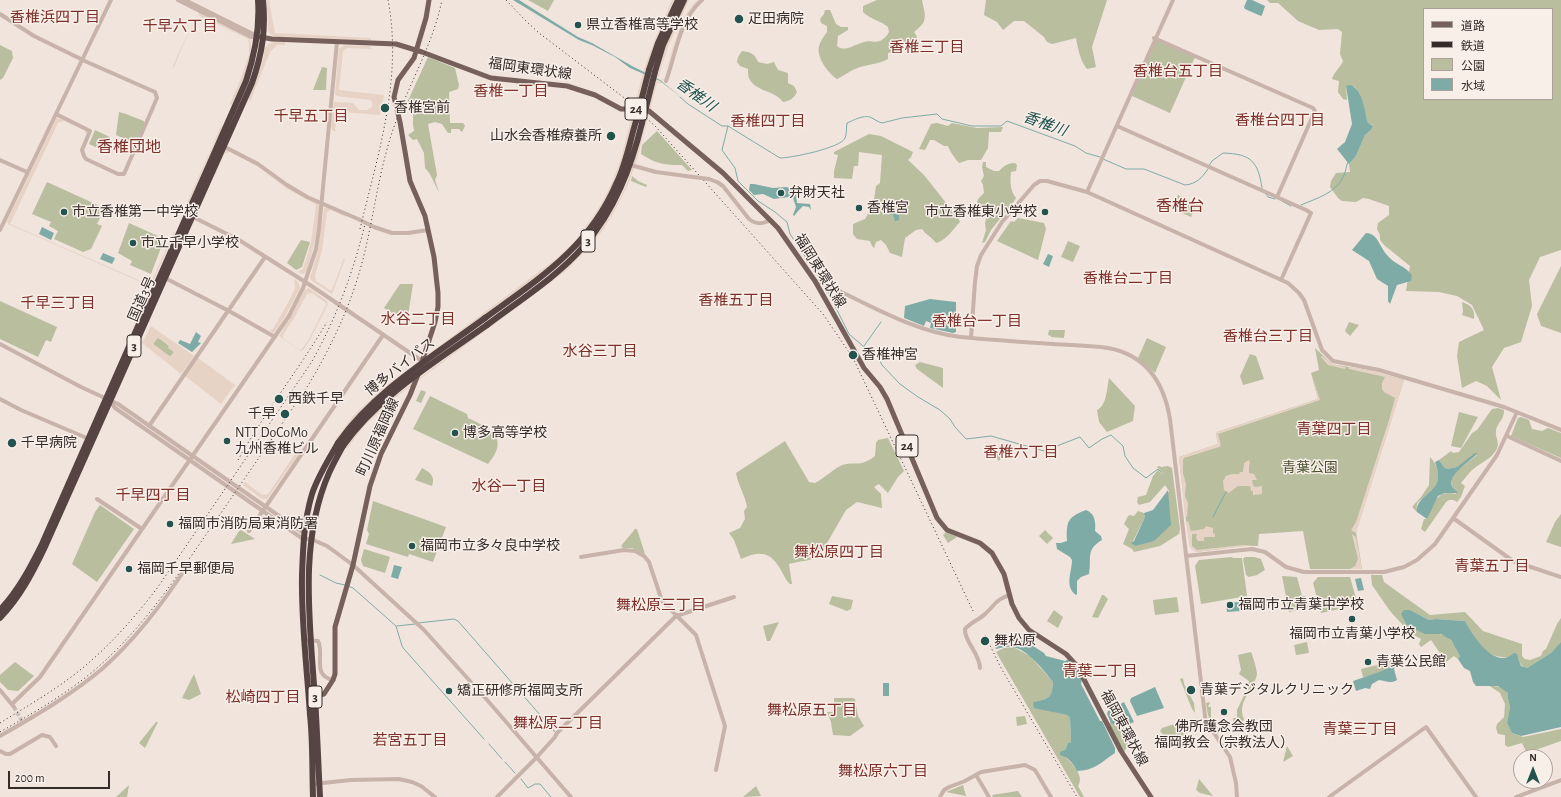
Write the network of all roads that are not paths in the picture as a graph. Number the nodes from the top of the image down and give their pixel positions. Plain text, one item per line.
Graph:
1 (111, 0) edge
2 (178, 0) edge
3 (185, 0) edge
4 (258, 0) edge
5 (263, 0) edge
6 (429, 0) edge
7 (678, 0) edge
8 (684, 0) edge
9 (702, 0) edge
10 (1173, 0) edge
11 (0, 14) edge
12 (261, 37) junction
13 (1155, 38) junction
14 (337, 42) junction
15 (417, 50) junction
16 (83, 59) junction
17 (652, 71) junction
18 (666, 81) dead end
19 (56, 114) junction
20 (1117, 126) junction
21 (223, 146) junction
22 (0, 160) edge
23 (627, 164) junction
24 (27, 172) junction
25 (1087, 192) junction
26 (1277, 197) junction
27 (322, 203) junction
28 (189, 215) junction
29 (771, 220) junction
30 (0, 230) edge
31 (428, 230) junction
32 (265, 256) junction
33 (164, 278) junction
34 (1281, 280) junction
35 (815, 281) junction
36 (305, 282) junction
37 (229, 311) junction
38 (383, 335) junction
39 (275, 337) junction
40 (971, 338) junction
41 (0, 344) edge
42 (422, 361) junction
43 (0, 399) edge
44 (107, 400) junction
45 (1517, 412) junction
46 (149, 426) junction
47 (1561, 430) edge
48 (1507, 436) junction
49 (90, 440) junction
50 (341, 445) junction
51 (193, 456) junction
52 (190, 460) junction
53 (1561, 461) edge
54 (97, 499) dead end
55 (266, 506) junction
56 (262, 511) junction
57 (1453, 518) junction
58 (142, 529) junction
59 (249, 531) dead end
60 (303, 535) junction
61 (311, 539) junction
62 (1186, 556) junction
63 (581, 557) dead end
64 (189, 563) dead end
65 (353, 565) junction
66 (1561, 578) edge
67 (1010, 595) junction
68 (734, 597) dead end
69 (0, 610) edge
70 (676, 616) junction
71 (0, 618) edge
72 (310, 639) junction
73 (303, 640) junction
74 (980, 668) dead end
75 (333, 680) junction
76 (0, 690) edge
77 (315, 696) junction
78 (0, 736) edge
79 (56, 746) dead end
80 (0, 751) edge
81 (537, 758) junction
82 (716, 770) dead end
83 (976, 775) junction
84 (1561, 780) edge
85 (316, 784) junction
86 (313, 797) edge
87 (320, 797) edge
88 (435, 797) edge
89 (497, 797) edge
90 (571, 797) edge
91 (940, 797) edge
92 (989, 797) edge
93 (1051, 797) edge
94 (1151, 797) edge
95 (1236, 797) edge
96 (1330, 797) edge
97 (1476, 797) edge
98 (1516, 797) edge

1 - 16 street
2 - 12 street
3 - 12 street
4 - 12 highway, 国道3号 / 3
5 - 12 highway, 国道3号 / 3
6 - 15 main road, 町川原福岡線
7 - 17 highway, 博多バイパス / 3
8 - 17 highway, 博多バイパス / 3
9 - 18 street
10 - 13 street
11 - 16 street
12 - 14 main road, 福岡東環状線 / 24
12 - 21 highway, 国道3号 / 3
12 - 28 highway, 国道3号 / 3
13 - 20 street
13 - 26 street
14 - 15 main road, 福岡東環状線 / 24
14 - 27 street
15 - 29 main road, 福岡東環状線 / 24
15 - 31 main road, 町川原福岡線
16 - 19 street
16 - 19 street
17 - 23 highway, 博多バイパス / 3, bridge
19 - 24 street
20 - 25 street
20 - 26 street
21 - 27 street
21 - 28 highway, 国道3号 / 3
22 - 24 street
23 - 29 street, bridge
23 - 50 highway, 博多バイパス / 3, bridge
24 - 30 street
25 - 34 street
25 - 40 street
26 - 34 street
27 - 31 street
27 - 36 street
28 - 32 street
28 - 33 highway, 国道3号 / 3
28 - 44 highway, 国道3号 / 3
29 - 35 main road, 福岡東環状線 / 24
31 - 42 main road, 町川原福岡線
32 - 36 street
32 - 37 street
33 - 37 street
33 - 44 highway, 国道3号 / 3
34 - 45 street
35 - 40 street
35 - 67 main road, 福岡東環状線 / 24
36 - 38 street
36 - 39 street
37 - 39 street
37 - 46 street
38 - 42 street
38 - 55 street
39 - 51 street
40 - 62 street
41 - 44 street
42 - 65 main road, 町川原福岡線
43 - 49 street
44 - 46 street
44 - 49 highway, 国道3号 / 3
44 - 52 street
45 - 47 street
45 - 48 street
46 - 51 street
48 - 53 street
48 - 57 street
49 - 69 highway, 国道3号 / 3
49 - 71 highway, 国道3号 / 3
50 - 60 highway, 博多バイパス / 3
50 - 61 highway, 博多バイパス / 3
51 - 52 street
51 - 55 street
52 - 56 street
52 - 58 street
54 - 58 street
55 - 56 street
55 - 60 street
56 - 59 street
56 - 60 street
57 - 62 street
57 - 66 street
58 - 76 street
60 - 61 street
60 - 73 highway, 博多バイパス / 3
61 - 65 street
61 - 72 highway, 博多バイパス / 3
62 - 95 street
63 - 70 street
64 - 78 street
65 - 75 main road, 町川原福岡線
65 - 81 street
67 - 74 street
67 - 94 main road, 福岡東環状線 / 24
68 - 70 street
70 - 81 street
70 - 82 street
72 - 73 street
72 - 75 street
72 - 77 highway, 博多バイパス / 3
73 - 85 highway, 博多バイパス / 3
75 - 77 main road
77 - 85 highway, 博多バイパス / 3
79 - 80 street
81 - 89 street
81 - 90 street
83 - 91 street
83 - 92 street
83 - 93 street
84 - 98 street
85 - 86 highway, 博多バイパス / 3
85 - 87 highway, 博多バイパス / 3
85 - 88 street
96 - 97 street

